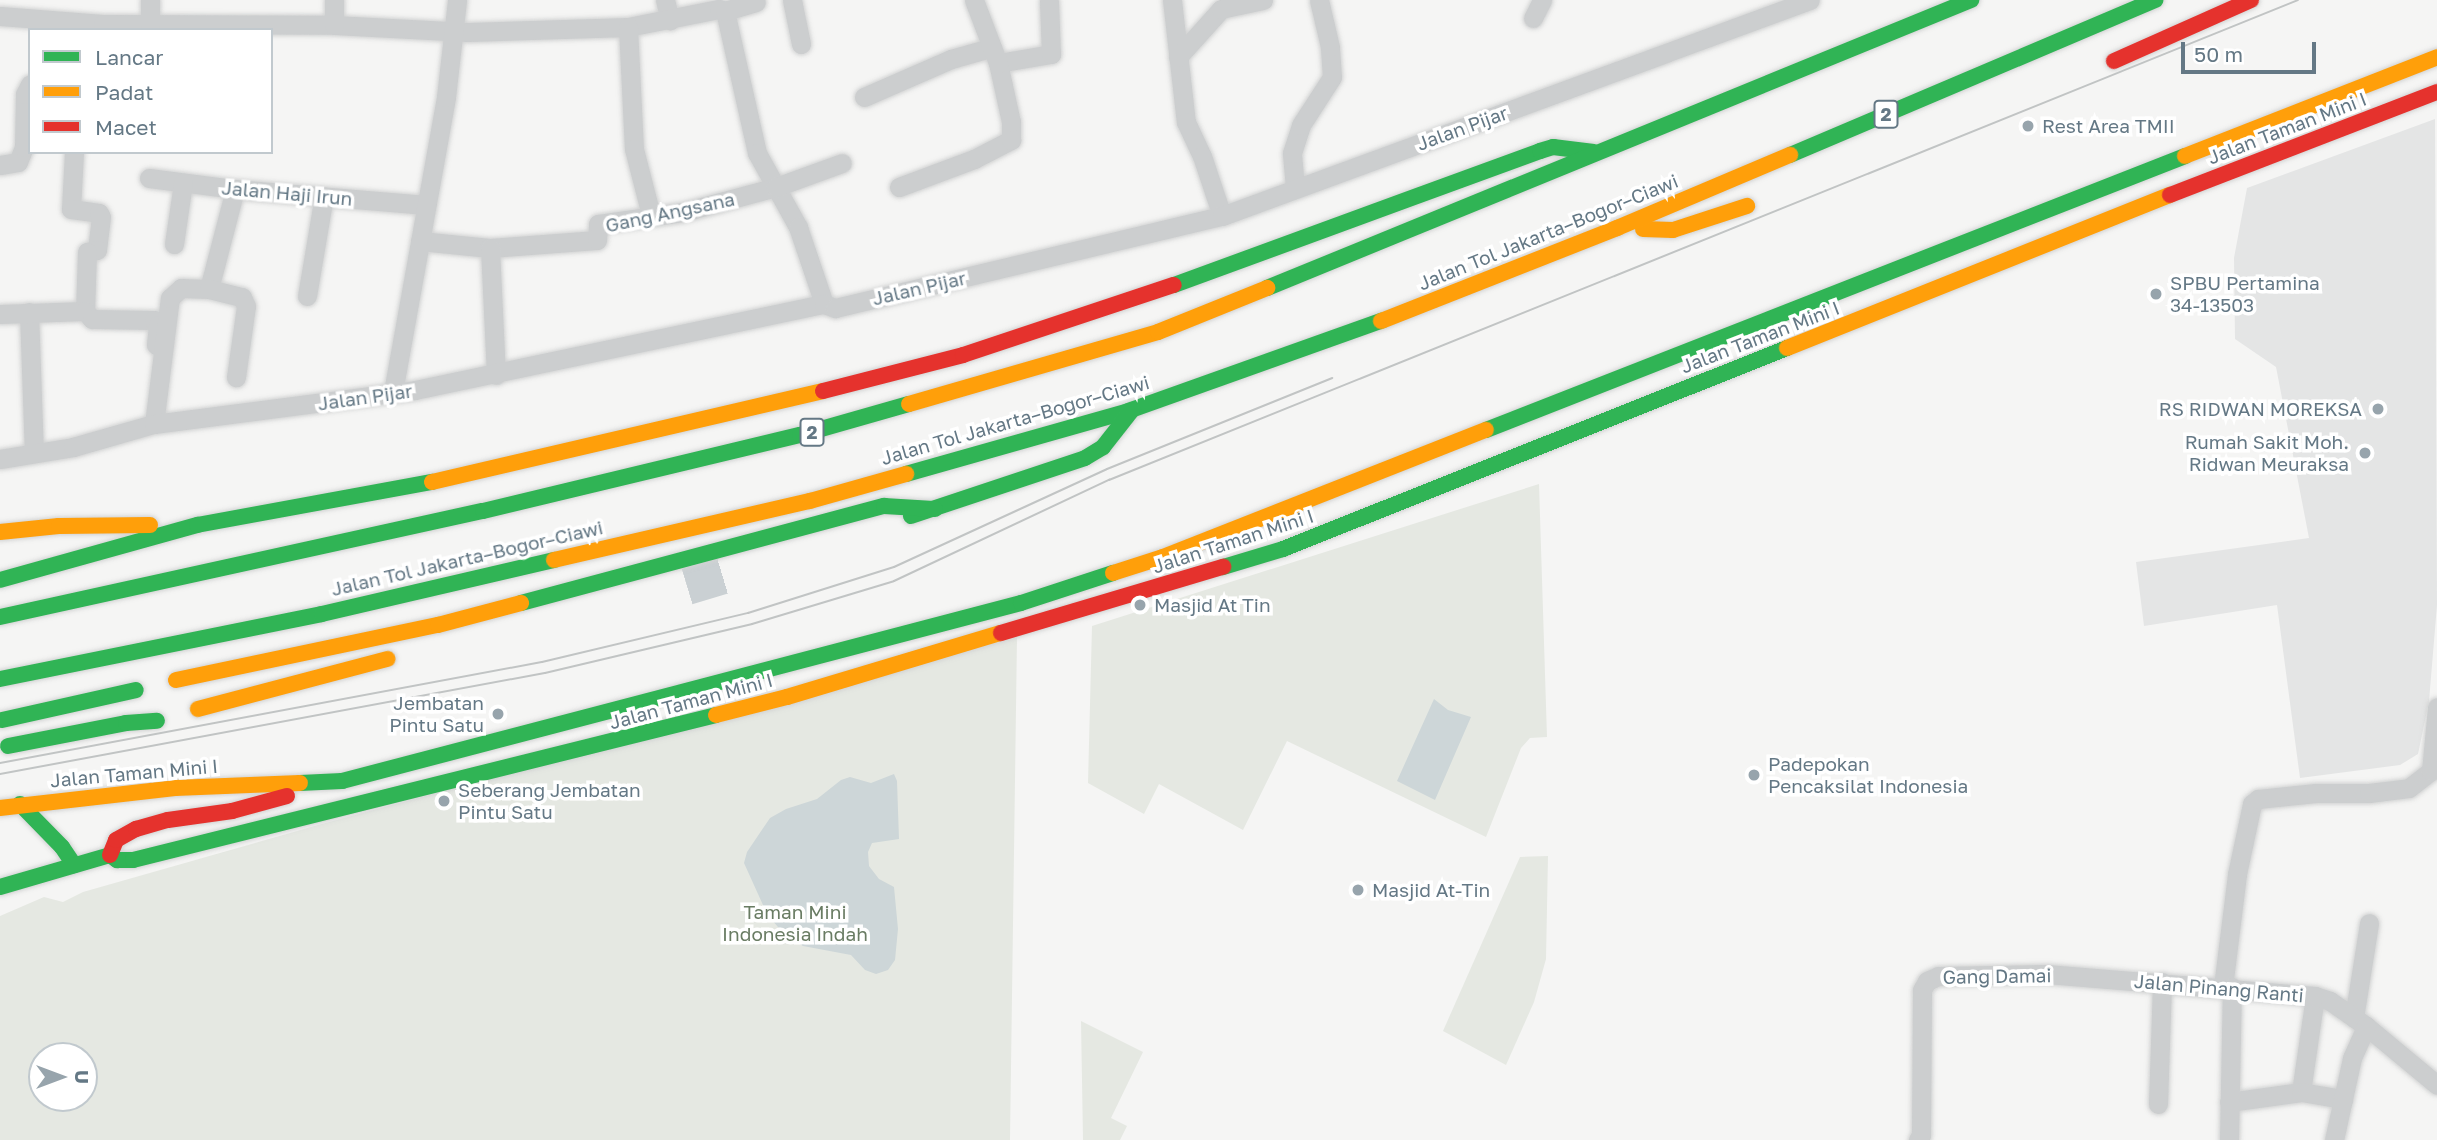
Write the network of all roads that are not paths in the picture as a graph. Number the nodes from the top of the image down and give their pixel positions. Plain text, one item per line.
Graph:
1 (150, 0) edge
2 (334, 0) edge
3 (457, 0) edge
4 (665, 0) edge
5 (792, 0) edge
6 (974, 0) edge
7 (1172, 0) edge
8 (1263, 0) edge
9 (1319, 0) edge
10 (1542, 0) edge
11 (1810, 0) edge
12 (1971, 0) edge
13 (2155, 0) edge
14 (2250, 0) edge
15 (1049, 1) edge
16 (757, 2) dead end
17 (725, 11) junction
18 (0, 16) edge
19 (1533, 18) dead end
20 (670, 20) junction
21 (150, 24) junction
22 (43, 25) edge
23 (334, 25) junction
24 (628, 27) junction
25 (456, 32) junction
26 (801, 44) dead end
27 (994, 55) junction
28 (1178, 57) junction
29 (2437, 57) edge
30 (2113, 61) dead end
31 (28, 88) edge
32 (2437, 92) edge
33 (864, 97) dead end
34 (27, 147) edge
35 (1595, 152) junction
36 (74, 154) edge
37 (842, 163) dead end
38 (0, 164) edge
39 (149, 177) dead end
40 (183, 184) junction
41 (776, 187) junction
42 (899, 187) dead end
43 (1295, 188) junction
44 (234, 190) junction
45 (324, 196) junction
46 (426, 205) junction
47 (1747, 206) dead end
48 (651, 215) junction
49 (1222, 216) junction
50 (1617, 228) junction
51 (420, 241) junction
52 (174, 244) dead end
53 (490, 248) junction
54 (209, 289) junction
55 (307, 296) dead end
56 (824, 304) junction
57 (85, 311) junction
58 (29, 312) junction
59 (0, 314) edge
60 (496, 375) junction
61 (236, 377) dead end
62 (393, 392) junction
63 (1132, 410) junction
64 (152, 425) junction
65 (34, 453) junction
66 (0, 459) edge
67 (935, 509) junction
68 (895, 522) dead end
69 (197, 525) junction
70 (0, 532) edge
71 (0, 580) edge
72 (0, 617) edge
73 (407, 653) dead end
74 (0, 679) edge
75 (176, 680) dead end
76 (136, 690) dead end
77 (2437, 707) edge
78 (198, 709) dead end
79 (2, 720) dead end
80 (158, 721) dead end
81 (8, 746) dead end
82 (2431, 771) junction
83 (342, 781) junction
84 (2437, 791) edge
85 (20, 804) junction
86 (0, 808) edge
87 (35, 819) junction
88 (34, 841) dead end
89 (110, 855) junction
90 (18, 863) dead end
91 (75, 865) junction
92 (0, 878) edge
93 (0, 887) edge
94 (2369, 923) dead end
95 (2098, 978) joint
96 (2162, 982) junction
97 (2228, 987) junction
98 (2315, 996) junction
99 (2360, 1022) junction
100 (2437, 1085) edge
101 (2301, 1092) junction
102 (2343, 1099) junction
103 (2229, 1102) junction
104 (2158, 1104) dead end
105 (1919, 1137) edge
106 (2229, 1140) edge
107 (2334, 1140) edge

1 - 21 street
2 - 23 street
3 - 25 street
4 - 20 street
5 - 26 street
6 - 27 street
7 - 28 street
8 - 28 street
9 - 43 street
10 - 19 street
11 - 43 street, Jalan Pijar
12 - 35 main road, 2
13 - 50 main road, Jalan Tol Jakarta–Bogor–Ciawi / 2
14 - 30 main road
15 - 27 street
16 - 17 street
17 - 20 street
17 - 41 street
18 - 22 street
20 - 24 street
21 - 22 street
21 - 23 street
23 - 25 street
24 - 25 street
24 - 48 street
25 - 46 street
27 - 33 street
27 - 42 street
28 - 49 street
29 - 83 main road, Jalan Taman Mini I
31 - 34 street
32 - 89 main road, Jalan Taman Mini I
34 - 38 street
35 - 69 main road
35 - 72 main road, 2
36 - 57 street
37 - 41 street, Gang Angsana
39 - 40 street, Jalan Haji Irun
40 - 44 street, Jalan Haji Irun
40 - 52 street
41 - 48 street, Gang Angsana
41 - 56 street
43 - 49 street, Jalan Pijar
44 - 45 street, Jalan Haji Irun
44 - 54 street
45 - 46 street, Jalan Haji Irun
45 - 55 street
46 - 51 street
47 - 50 main road
48 - 53 street, Gang Angsana
49 - 56 street, Jalan Pijar
50 - 63 main road, Jalan Tol Jakarta–Bogor–Ciawi / 2
51 - 53 street
51 - 62 street
53 - 60 street
54 - 61 street
54 - 64 street
56 - 60 street, Jalan Pijar
57 - 58 street
57 - 64 street
58 - 59 street
58 - 65 street
60 - 62 street, Jalan Pijar
62 - 64 street, Jalan Pijar
63 - 67 main road
63 - 74 main road, Jalan Tol Jakarta–Bogor–Ciawi / 2
64 - 65 street, Jalan Pijar
65 - 66 street, Jalan Pijar
67 - 68 main road
67 - 75 main road
69 - 70 main road
69 - 71 main road
73 - 78 main road
76 - 79 main road
77 - 82 street
80 - 81 main road
82 - 84 street
82 - 97 street
83 - 85 main road, Jalan Taman Mini I
83 - 89 main road
85 - 86 main road, Jalan Taman Mini I
85 - 87 main road
87 - 88 main road
87 - 91 main road
89 - 91 main road, Jalan Taman Mini I
90 - 92 main road
91 - 93 main road, Jalan Taman Mini I
94 - 99 street
95 - 96 street, Jalan Pinang Ranti
95 - 105 street, Gang Damai
96 - 97 street, Jalan Pinang Ranti
96 - 104 street
97 - 98 street, Jalan Pinang Ranti
97 - 103 street
98 - 99 street, Jalan Pinang Ranti
98 - 101 street
99 - 100 street, Jalan Pinang Ranti
99 - 102 street
101 - 102 street
101 - 103 street
102 - 107 street
103 - 106 street

